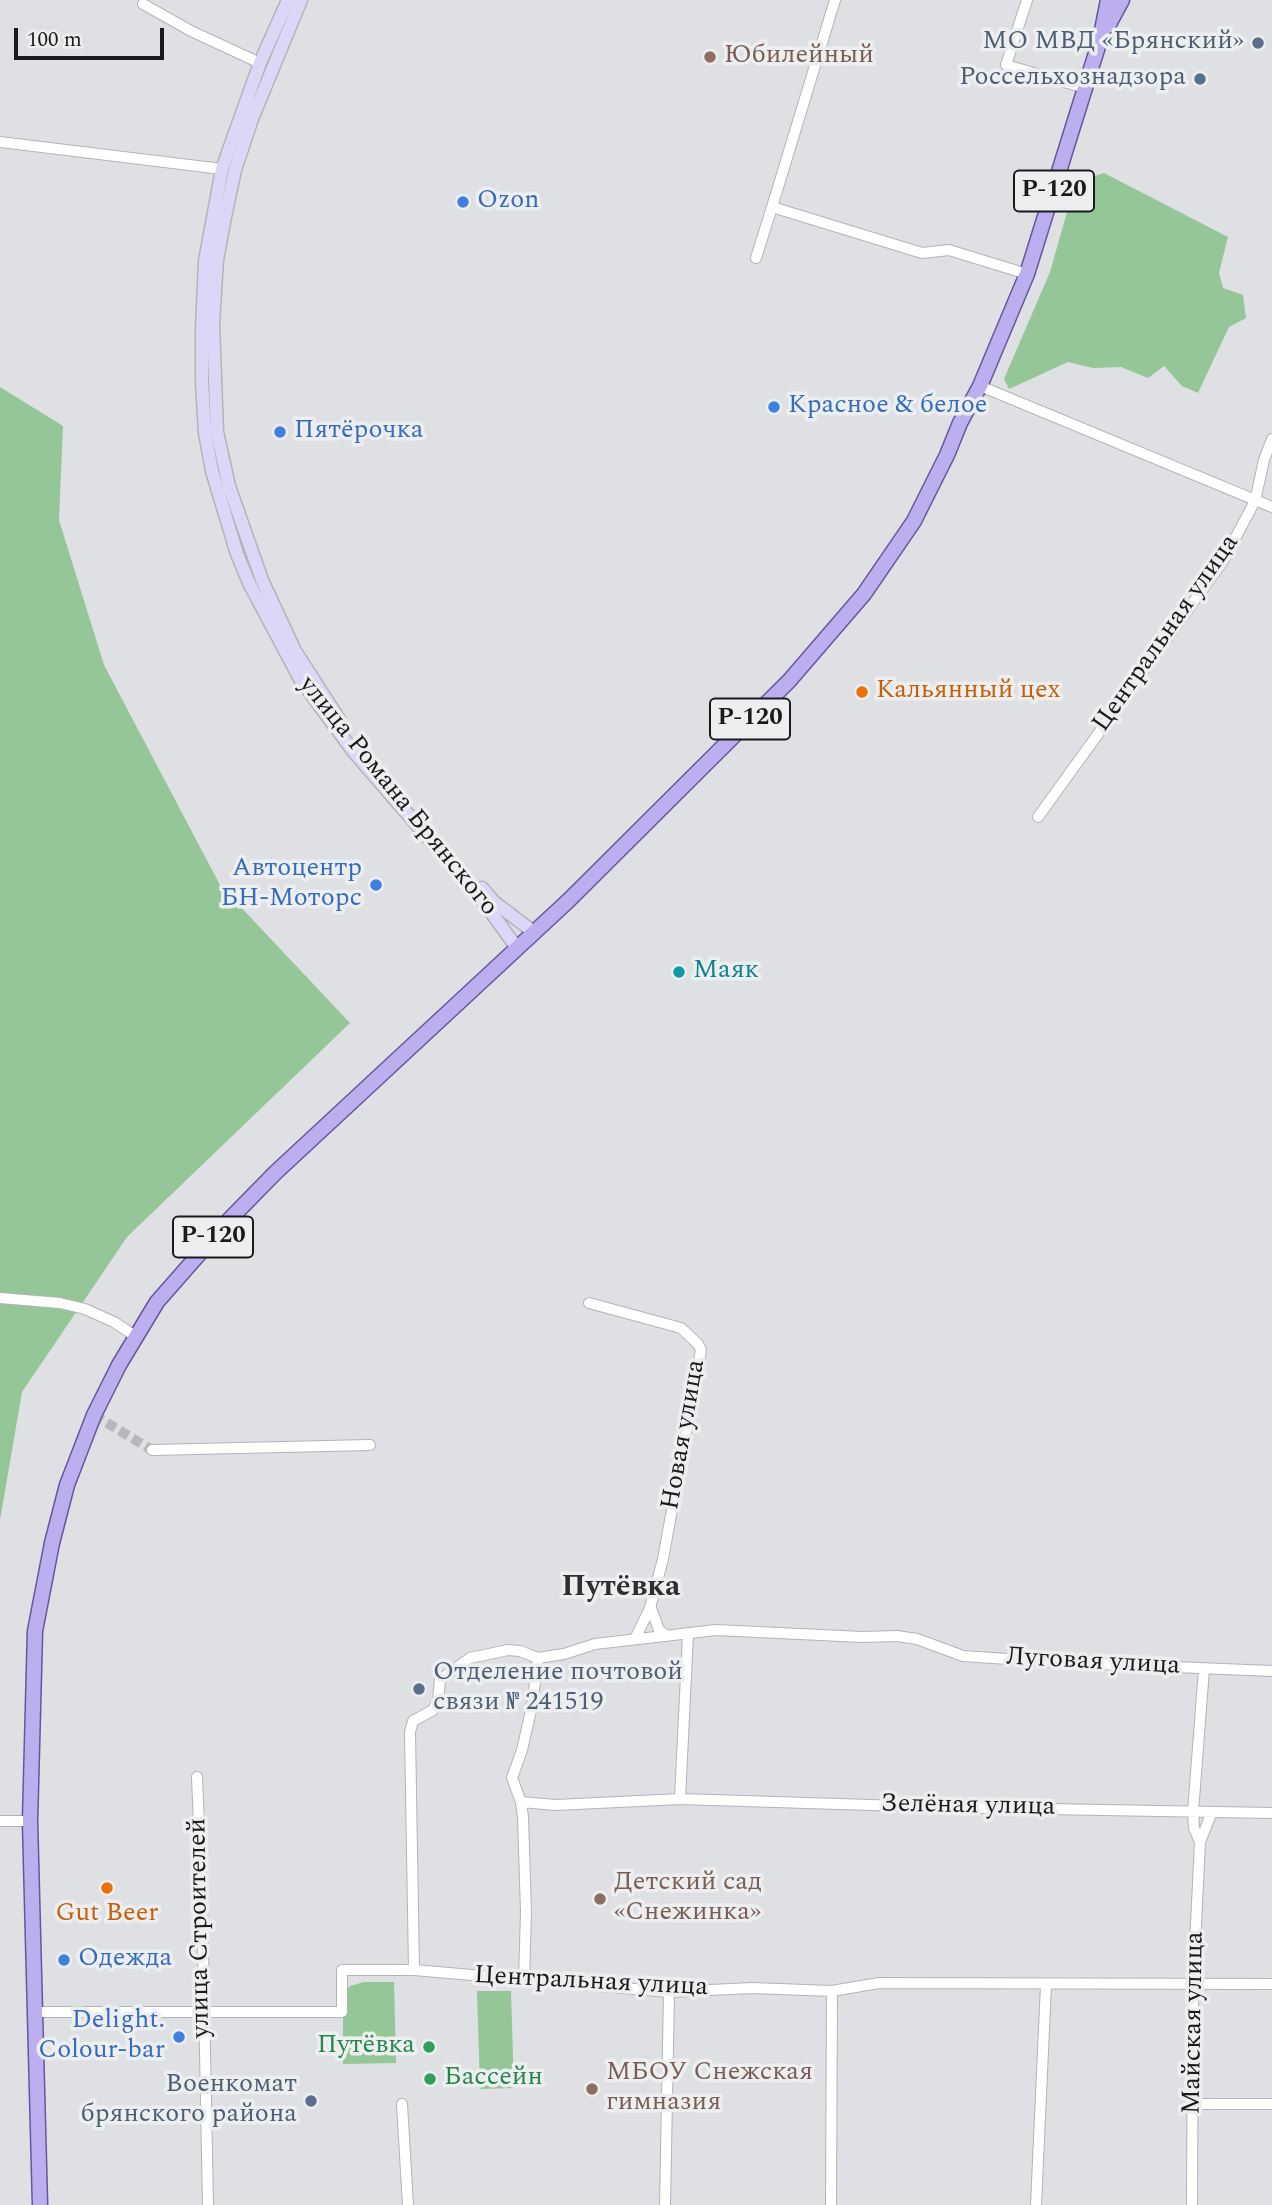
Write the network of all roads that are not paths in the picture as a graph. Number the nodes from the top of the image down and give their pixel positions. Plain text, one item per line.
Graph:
1 (288, 0) edge
2 (301, 0) edge
3 (835, 0) edge
4 (1027, 0) edge
5 (1108, 0) edge
6 (1122, 0) edge
7 (143, 4) dead end
8 (1100, 40) junction
9 (260, 63) junction
10 (1085, 88) junction
11 (0, 142) edge
12 (222, 169) junction
13 (772, 207) junction
14 (756, 258) dead end
15 (1027, 274) junction
16 (980, 386) junction
17 (1272, 439) edge
18 (1255, 501) junction
19 (1272, 507) edge
20 (1038, 817) dead end
21 (535, 933) junction
22 (517, 948) junction
23 (0, 1298) edge
24 (589, 1303) dead end
25 (135, 1336) junction
26 (370, 1445) dead end
27 (152, 1450) tunnel mouth
28 (650, 1608) junction
29 (688, 1634) junction
30 (668, 1636) junction
31 (635, 1639) junction
32 (538, 1658) junction
33 (1204, 1669) junction
34 (1272, 1671) edge
35 (197, 1777) dead end
36 (680, 1799) junction
37 (522, 1802) junction
38 (1193, 1812) junction
39 (1212, 1812) junction
40 (1272, 1813) edge
41 (0, 1821) edge
42 (30, 1821) junction
43 (1200, 1842) junction
44 (414, 1970) junction
45 (524, 1980) junction
46 (1272, 1984) edge
47 (1045, 1985) junction
48 (1193, 1985) junction
49 (832, 1991) junction
50 (669, 1992) junction
51 (35, 2012) junction
52 (203, 2012) junction
53 (402, 2104) dead end
54 (1194, 2104) junction
55 (1272, 2104) edge
56 (40, 2205) edge
57 (208, 2205) edge
58 (408, 2205) edge
59 (666, 2205) edge
60 (831, 2205) edge
61 (1035, 2205) edge
62 (1192, 2205) edge

1 - 9 main road, улица Романа Брянского
2 - 21 main road, улица Романа Брянского
3 - 13 street
4 - 10 street
5 - 8 main road, Р-120
6 - 8 main road
7 - 9 street
8 - 10 main road, Р-120
9 - 12 main road, улица Романа Брянского
10 - 15 main road, Р-120
11 - 12 street
12 - 22 main road, улица Романа Брянского
13 - 14 street
13 - 15 street
15 - 16 main road, Р-120
16 - 18 street
16 - 21 main road, Р-120
17 - 18 street, Центральная улица
18 - 19 street
18 - 20 street, Центральная улица
21 - 22 main road, Р-120
22 - 25 main road, Р-120
23 - 25 street
24 - 28 street, Новая улица
25 - 42 main road, Р-120
26 - 27 street
28 - 30 street
28 - 31 street, Новая улица
29 - 30 street, Луговая улица
29 - 33 street, Луговая улица
29 - 36 street
30 - 31 street, Луговая улица
31 - 32 street, Луговая улица
32 - 37 street
32 - 44 street
33 - 34 street, Луговая улица
33 - 38 street
35 - 52 street, улица Строителей
36 - 37 street, Зелёная улица
36 - 38 street, Зелёная улица
37 - 45 street
38 - 39 street, Зелёная улица
38 - 43 street
39 - 40 street, Зелёная улица
39 - 43 street
41 - 42 street
42 - 51 main road, Р-120
43 - 48 street, Майская улица
44 - 45 street, Центральная улица
44 - 52 street, Центральная улица
45 - 50 street, Центральная улица
46 - 48 street, Центральная улица
47 - 48 street, Центральная улица
47 - 49 street, Центральная улица
47 - 61 street
48 - 54 street, Майская улица
49 - 50 street, Центральная улица
49 - 60 street
50 - 59 street
51 - 52 street, Центральная улица
51 - 56 main road, Р-120
52 - 57 street, улица Строителей
53 - 58 street
54 - 55 street
54 - 62 street, Майская улица

